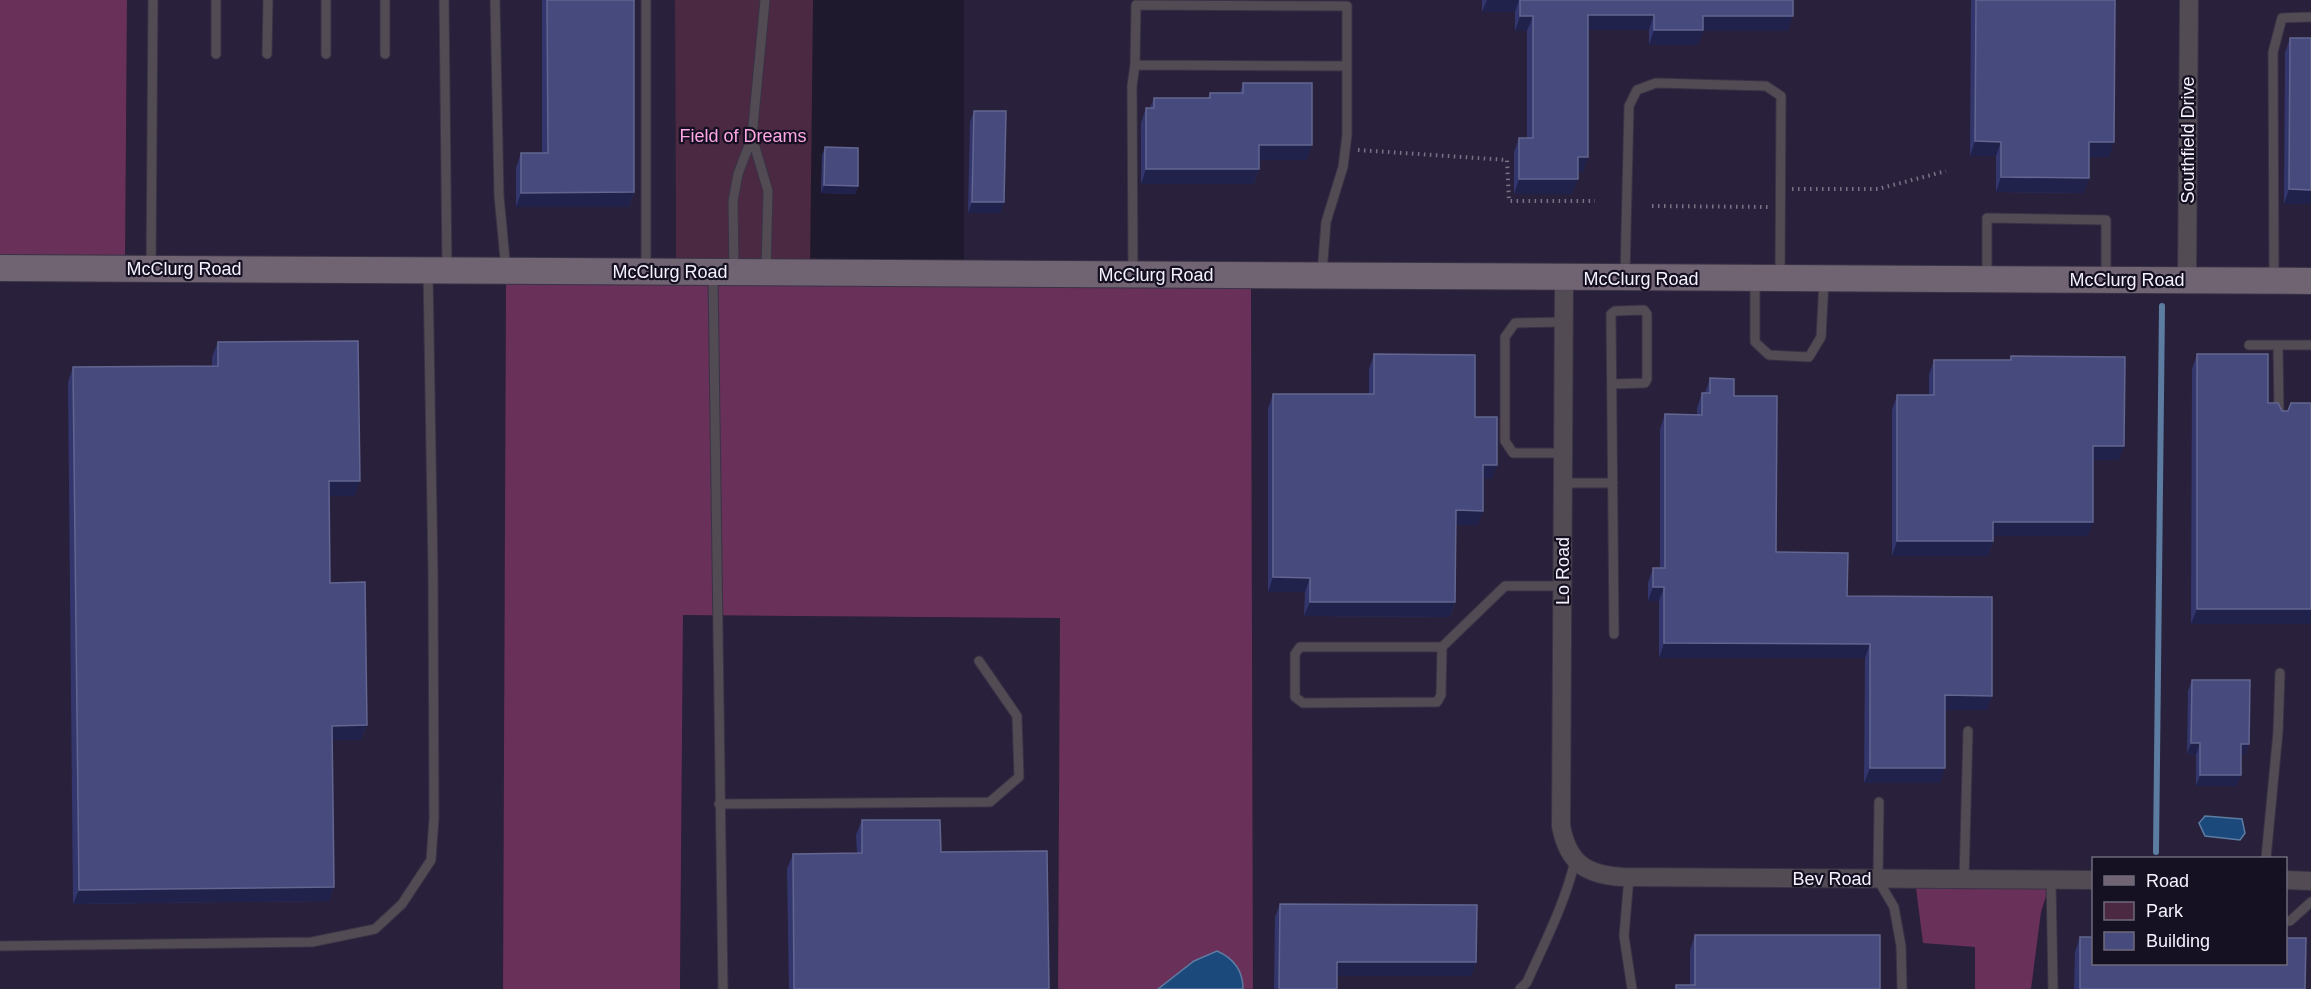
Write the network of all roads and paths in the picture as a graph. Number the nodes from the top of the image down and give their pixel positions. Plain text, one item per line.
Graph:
1 (153, 0) edge
2 (216, 0) edge
3 (268, 0) edge
4 (326, 0) edge
5 (385, 0) edge
6 (444, 0) edge
7 (495, 0) edge
8 (646, 0) edge
9 (765, 0) edge
10 (2189, 0) edge
11 (1137, 3) edge
12 (2311, 17) edge
13 (216, 54) dead end
14 (267, 54) dead end
15 (326, 54) dead end
16 (385, 54) dead end
17 (1135, 65) junction
18 (1347, 66) junction
19 (752, 137) junction
20 (1345, 149) junction
21 (1946, 171) dead end
22 (1788, 189) dead end
23 (1595, 201) dead end
24 (1652, 206) dead end
25 (1771, 207) dead end
26 (0, 268) edge
27 (151, 269) junction
28 (437, 271) junction
29 (506, 271) junction
30 (646, 272) junction
31 (723, 272) junction
32 (766, 273) junction
33 (1133, 274) junction
34 (1322, 276) junction
35 (1564, 279) junction
36 (1624, 279) junction
37 (1767, 279) junction
38 (1824, 279) junction
39 (1987, 280) junction
40 (2106, 280) junction
41 (2187, 280) junction
42 (2274, 281) junction
43 (2311, 281) edge
44 (1564, 322) junction
45 (2249, 345) dead end
46 (2278, 345) junction
47 (2311, 345) edge
48 (1612, 384) junction
49 (2279, 420) edge
50 (1564, 453) junction
51 (1564, 483) junction
52 (1613, 483) junction
53 (1563, 586) junction
54 (1614, 634) dead end
55 (1442, 647) junction
56 (979, 661) dead end
57 (2280, 674) dead end
58 (1968, 731) dead end
59 (1880, 802) dead end
60 (719, 804) junction
61 (2266, 857) edge
62 (1575, 861) junction
63 (1629, 877) junction
64 (1878, 879) junction
65 (1964, 879) junction
66 (2051, 880) junction
67 (2092, 880) edge
68 (2287, 880) edge
69 (2311, 881) edge
70 (2311, 902) edge
71 (2287, 921) edge
72 (0, 946) edge
73 (723, 989) edge
74 (1520, 989) edge
75 (1632, 989) edge
76 (1902, 989) edge
77 (2054, 989) edge

1 - 27 lane
2 - 13 lane
3 - 14 lane
4 - 15 lane
5 - 16 lane
6 - 28 lane
7 - 29 lane
8 - 30 lane
9 - 19 lane
10 - 41 street, Southfield Drive
11 - 17 lane
11 - 18 lane
12 - 42 lane
17 - 18 lane
17 - 33 lane
18 - 20 lane
19 - 31 lane
19 - 32 lane
20 - 23 path
20 - 34 lane
21 - 22 path
24 - 25 path
26 - 27 street, McClurg Road
27 - 28 street, McClurg Road
28 - 29 street, McClurg Road
28 - 72 lane
29 - 30 street, McClurg Road
30 - 31 street, McClurg Road
31 - 32 street, McClurg Road
31 - 60 lane
32 - 33 street, McClurg Road
33 - 34 street, McClurg Road
34 - 35 street, McClurg Road
35 - 36 street, McClurg Road
35 - 44 street, Lo Road
36 - 37 street, McClurg Road
36 - 37 lane
37 - 38 street, McClurg Road
37 - 38 lane
38 - 39 street, McClurg Road
39 - 40 street, McClurg Road
39 - 40 lane
40 - 41 street, McClurg Road
41 - 42 street, McClurg Road
42 - 43 street, McClurg Road
44 - 50 street, Lo Road
44 - 50 lane
45 - 46 lane
46 - 47 lane
46 - 49 lane
48 - 48 lane
48 - 52 lane
50 - 51 street, Lo Road
51 - 52 lane
51 - 53 street, Lo Road
52 - 54 lane
53 - 55 lane
53 - 62 street, Lo Road
55 - 55 lane
56 - 60 lane
57 - 61 lane
58 - 65 lane
59 - 64 lane
60 - 73 lane
62 - 63 street, Bev Road
62 - 74 lane
63 - 64 street, Bev Road
63 - 75 lane
64 - 65 street, Bev Road
64 - 76 lane
65 - 66 street, Bev Road
66 - 67 street, Bev Road
66 - 77 lane
68 - 69 street
70 - 71 lane

